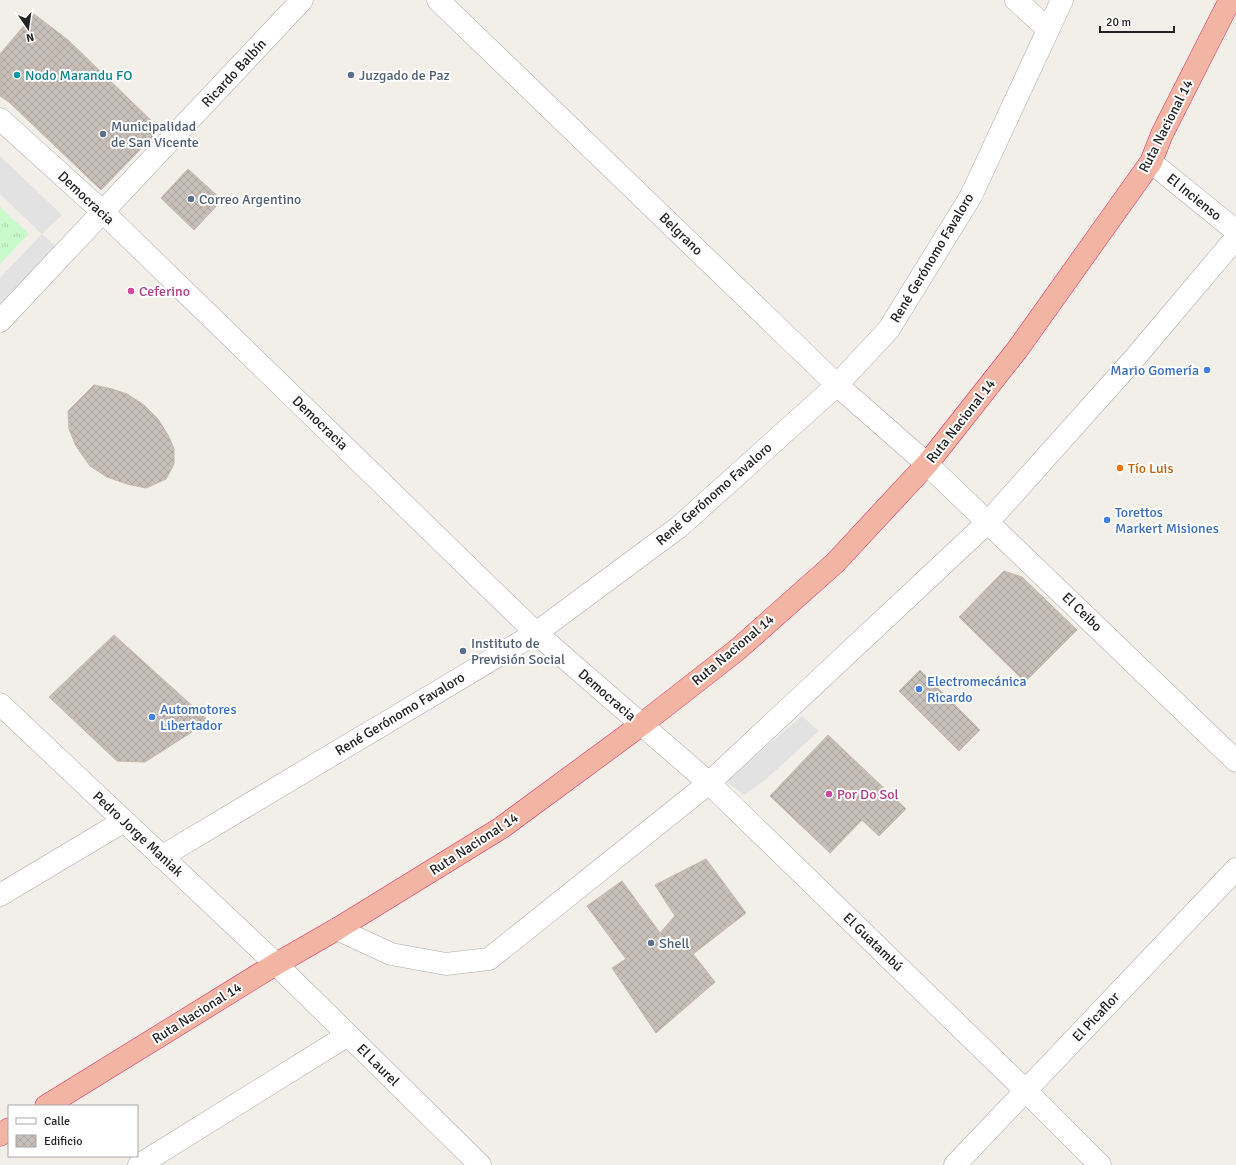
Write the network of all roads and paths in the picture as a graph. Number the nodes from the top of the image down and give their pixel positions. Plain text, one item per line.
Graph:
1 (302, 0) edge
2 (438, 0) edge
3 (1016, 0) edge
4 (1062, 0) edge
5 (1230, 0) edge
6 (1048, 29) junction
7 (0, 119) edge
8 (1151, 162) junction
9 (103, 212) junction
10 (1236, 231) edge
11 (1236, 238) edge
12 (0, 321) edge
13 (837, 385) junction
14 (927, 464) junction
15 (988, 522) junction
16 (536, 633) junction
17 (0, 704) edge
18 (641, 725) junction
19 (1236, 762) edge
20 (709, 783) junction
21 (124, 821) junction
22 (162, 856) junction
23 (1236, 869) edge
24 (0, 895) edge
25 (337, 929) junction
26 (276, 964) junction
27 (348, 1035) junction
28 (1026, 1091) junction
29 (48, 1105) edge
30 (139, 1165) edge
31 (480, 1165) edge
32 (955, 1165) edge
33 (1100, 1165) edge

1 - 9 street, Ricardo Balbín
2 - 13 street, Belgrano
3 - 6 street
4 - 6 street, René Gerónomo Favaloro
5 - 8 highway, Ruta Nacional 14
6 - 13 street, René Gerónomo Favaloro
7 - 9 street, Democracia
8 - 10 street, El Incienso
8 - 14 highway, Ruta Nacional 14
9 - 12 street, Ricardo Balbín
9 - 16 street, Democracia
11 - 15 street
13 - 14 street, Belgrano
13 - 16 street, René Gerónomo Favaloro
14 - 15 street, El Ceibo
14 - 18 highway, Ruta Nacional 14
15 - 19 street, El Ceibo
15 - 20 street
16 - 18 street, Democracia
16 - 22 street, René Gerónomo Favaloro
17 - 21 street, Pedro Jorge Maniak
18 - 20 street, El Guatambú
18 - 25 highway, Ruta Nacional 14
20 - 25 street
20 - 28 street, El Guatambú
21 - 22 street, Pedro Jorge Maniak
21 - 24 street
22 - 26 street, Pedro Jorge Maniak
23 - 28 street, El Picaflor
25 - 26 highway, Ruta Nacional 14
26 - 27 street, El Laurel
26 - 29 highway, Ruta Nacional 14
27 - 30 street
27 - 31 street, El Laurel
28 - 32 street, El Picaflor
28 - 33 street, El Guatambú

